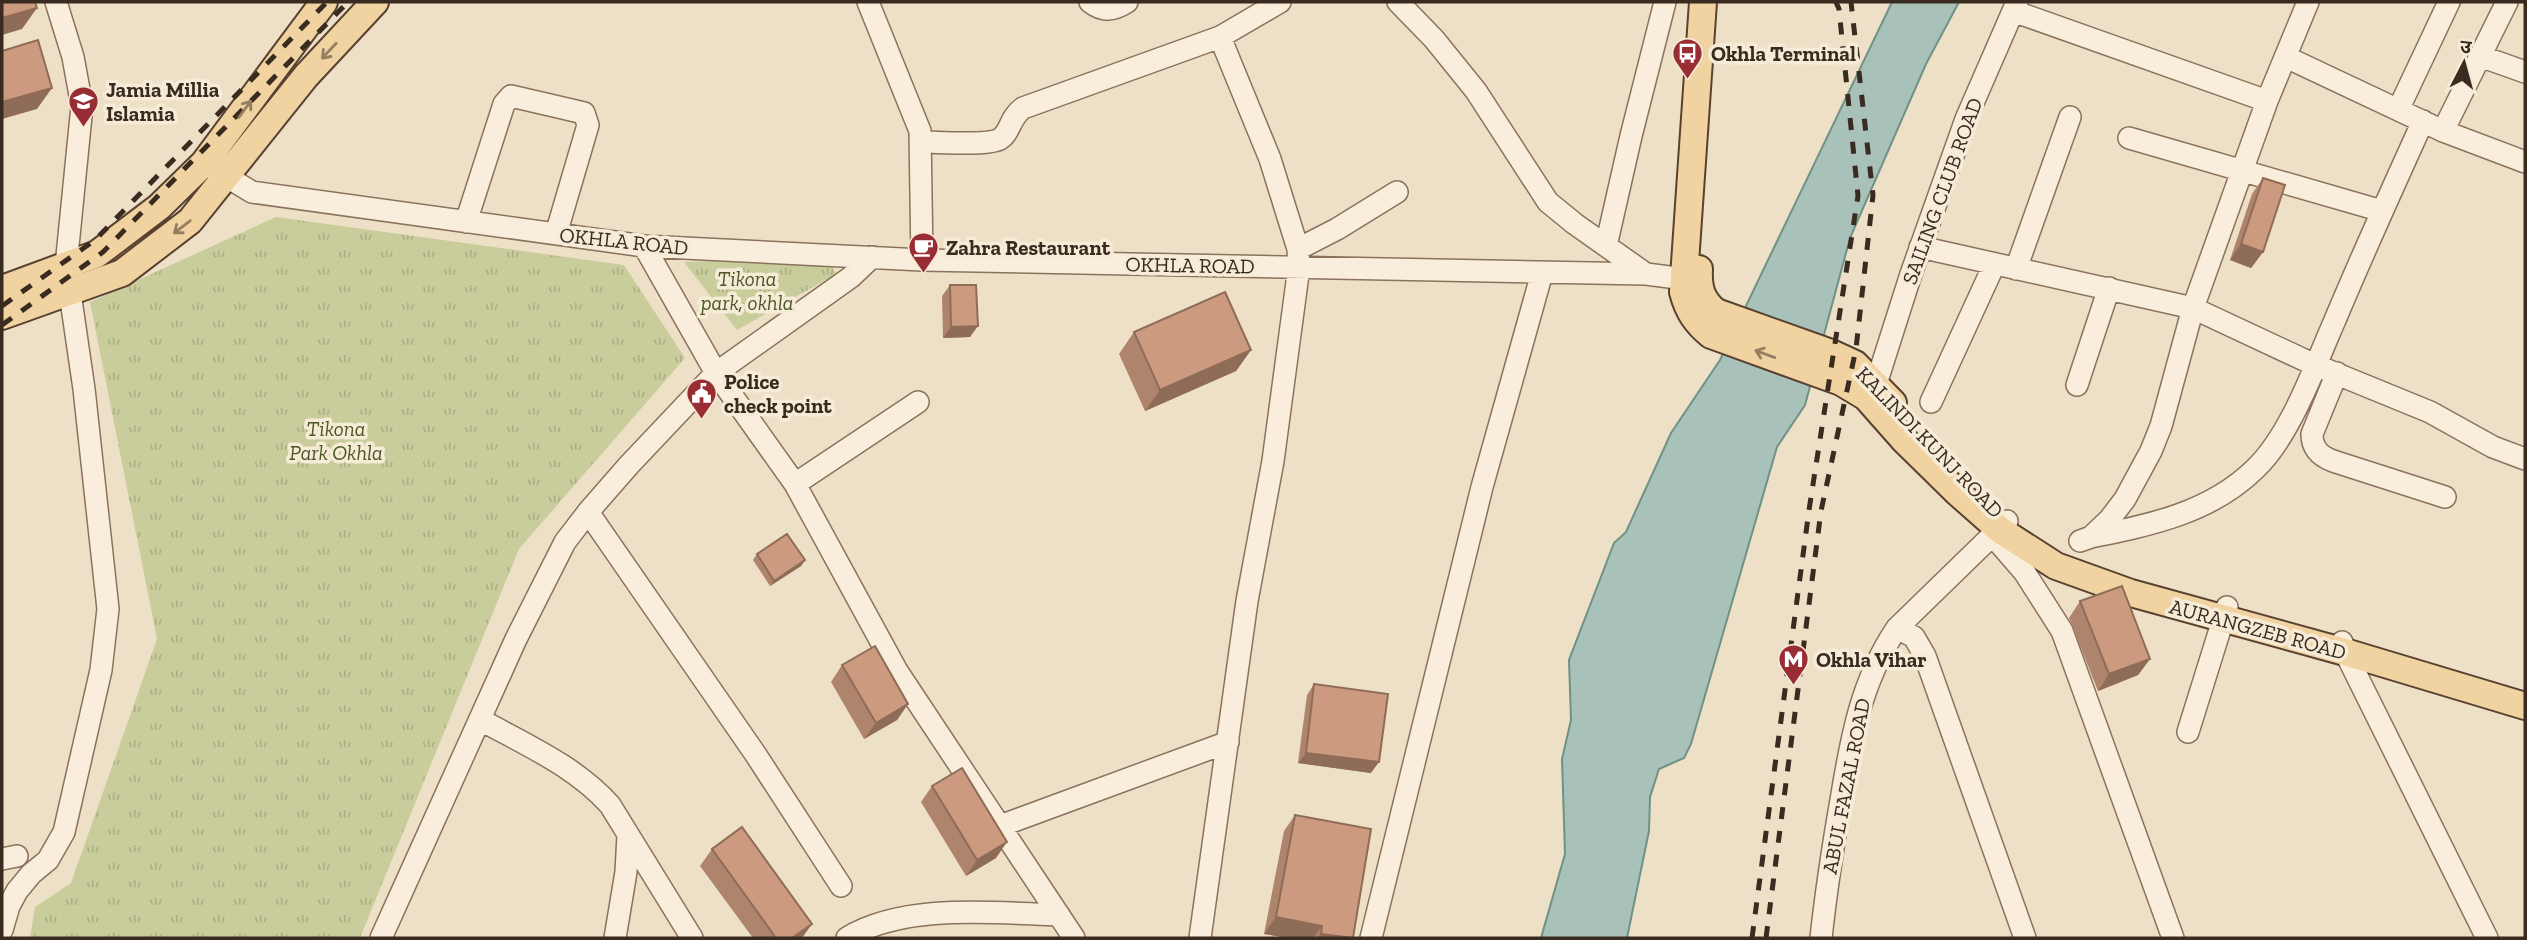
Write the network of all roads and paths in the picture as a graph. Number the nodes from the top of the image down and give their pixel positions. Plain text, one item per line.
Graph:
1 (55, 2) edge
2 (324, 2) edge
3 (375, 2) edge
4 (868, 2) edge
5 (1090, 2) edge
6 (1127, 2) edge
7 (1280, 2) edge
8 (1398, 2) edge
9 (1665, 2) edge
10 (1703, 2) edge
11 (1716, 2) edge
12 (2308, 2) edge
13 (2449, 2) edge
14 (2507, 2) edge
15 (2015, 6) edge
16 (1220, 37) junction
17 (2480, 56) junction
18 (2286, 57) junction
19 (2525, 72) edge
20 (2267, 101) junction
21 (2399, 108) junction
22 (2070, 117) dead end
23 (2423, 121) junction
24 (2443, 131) junction
25 (2129, 138) dead end
26 (922, 142) junction
27 (2525, 162) edge
28 (215, 170) junction
29 (2244, 172) junction
30 (1397, 192) dead end
31 (2382, 211) junction
32 (466, 222) junction
33 (555, 234) junction
34 (644, 246) junction
35 (1606, 246) junction
36 (1920, 247) junction
37 (872, 257) junction
38 (1298, 258) junction
39 (922, 260) junction
40 (1994, 265) junction
41 (66, 266) junction
42 (2016, 269) junction
43 (1542, 273) junction
44 (1646, 274) junction
45 (1685, 279) junction
46 (2109, 288) junction
47 (2, 289) edge
48 (70, 293) junction
49 (2193, 308) junction
50 (2, 316) edge
51 (1717, 325) junction
52 (1825, 363) junction
53 (2315, 365) junction
54 (716, 373) junction
55 (2337, 373) junction
56 (1876, 384) junction
57 (2077, 385) dead end
58 (918, 402) dead end
59 (1931, 402) dead end
60 (1931, 456) junction
61 (2525, 459) edge
62 (795, 484) junction
63 (2445, 497) dead end
64 (588, 512) junction
65 (2000, 529) junction
66 (2225, 613) junction
67 (1897, 628) junction
68 (2344, 647) junction
69 (2525, 692) edge
70 (2525, 706) edge
71 (481, 720) junction
72 (2188, 732) dead end
73 (1228, 743) junction
74 (1000, 826) junction
75 (628, 835) junction
76 (841, 886) dead end
77 (1059, 915) junction
78 (2, 930) edge
79 (381, 938) edge
80 (615, 938) edge
81 (692, 938) edge
82 (847, 938) edge
83 (1074, 938) edge
84 (1200, 938) edge
85 (1371, 938) edge
86 (1821, 938) edge
87 (2025, 938) edge
88 (2173, 938) edge
89 (2487, 938) edge

1 - 41 street
28 -> 2 main road
3 -> 28 main road
4 - 26 street
5 - 6 street
7 - 16 street
8 - 35 street
9 - 35 street
10 - 45 main road, KALINDI KUNJ ROAD
11 - 51 main road, KALINDI KUNJ ROAD
12 - 18 street
13 - 21 street
14 - 17 street
15 - 20 street
15 - 36 street, SAILING CLUB ROAD
16 - 26 street
16 - 38 street
17 - 19 street
17 - 24 street
18 - 20 street
18 - 21 street
20 - 29 street
21 - 23 street
22 - 42 street
23 - 24 street
23 - 31 street
24 - 27 street
25 - 29 street
26 - 39 street
28 - 32 street, OKHLA ROAD
28 - 41 main road
28 -> 48 main road
29 - 31 street
29 - 49 street
30 - 38 street
31 - 53 street
32 - 33 street, OKHLA ROAD
32 - 33 street
33 - 34 street, OKHLA ROAD
34 - 37 street, OKHLA ROAD
34 - 54 street
35 - 44 street
36 - 40 street
36 - 56 street, SAILING CLUB ROAD
37 - 39 street, OKHLA ROAD
37 - 54 street
38 - 39 street, OKHLA ROAD
38 - 43 street, OKHLA ROAD
38 - 73 street
40 - 42 street
40 - 59 street
41 - 47 main road
42 - 46 street
43 - 44 street, OKHLA ROAD
43 - 85 street
44 - 45 street, OKHLA ROAD
45 - 51 main road, KALINDI KUNJ ROAD
46 - 49 street
46 - 57 street
48 - 50 main road
48 - 78 street
49 - 53 street
49 - 53 street
51 - 52 main road, KALINDI KUNJ ROAD
52 - 56 main road, KALINDI KUNJ ROAD
52 - 60 main road, KALINDI KUNJ ROAD
53 - 55 street
54 - 62 street
54 - 64 street
55 - 61 street
55 - 63 street
56 - 60 main road, KALINDI KUNJ ROAD
58 - 62 street
60 - 65 main road, KALINDI KUNJ ROAD
62 - 74 street
64 - 71 street
64 - 76 street
65 - 66 main road, AURANGZEB ROAD
65 - 67 street, ABUL FAZAL ROAD
65 - 88 street
66 - 68 main road, AURANGZEB ROAD
66 - 72 street
67 - 86 street, ABUL FAZAL ROAD
67 - 87 street
68 - 69 main road, AURANGZEB ROAD
68 - 70 main road, AURANGZEB ROAD
68 - 89 street
71 - 75 street
71 - 79 street
73 - 74 street
73 - 84 street
74 - 77 street
75 - 80 street
75 - 81 street
77 - 82 street
77 - 83 street

